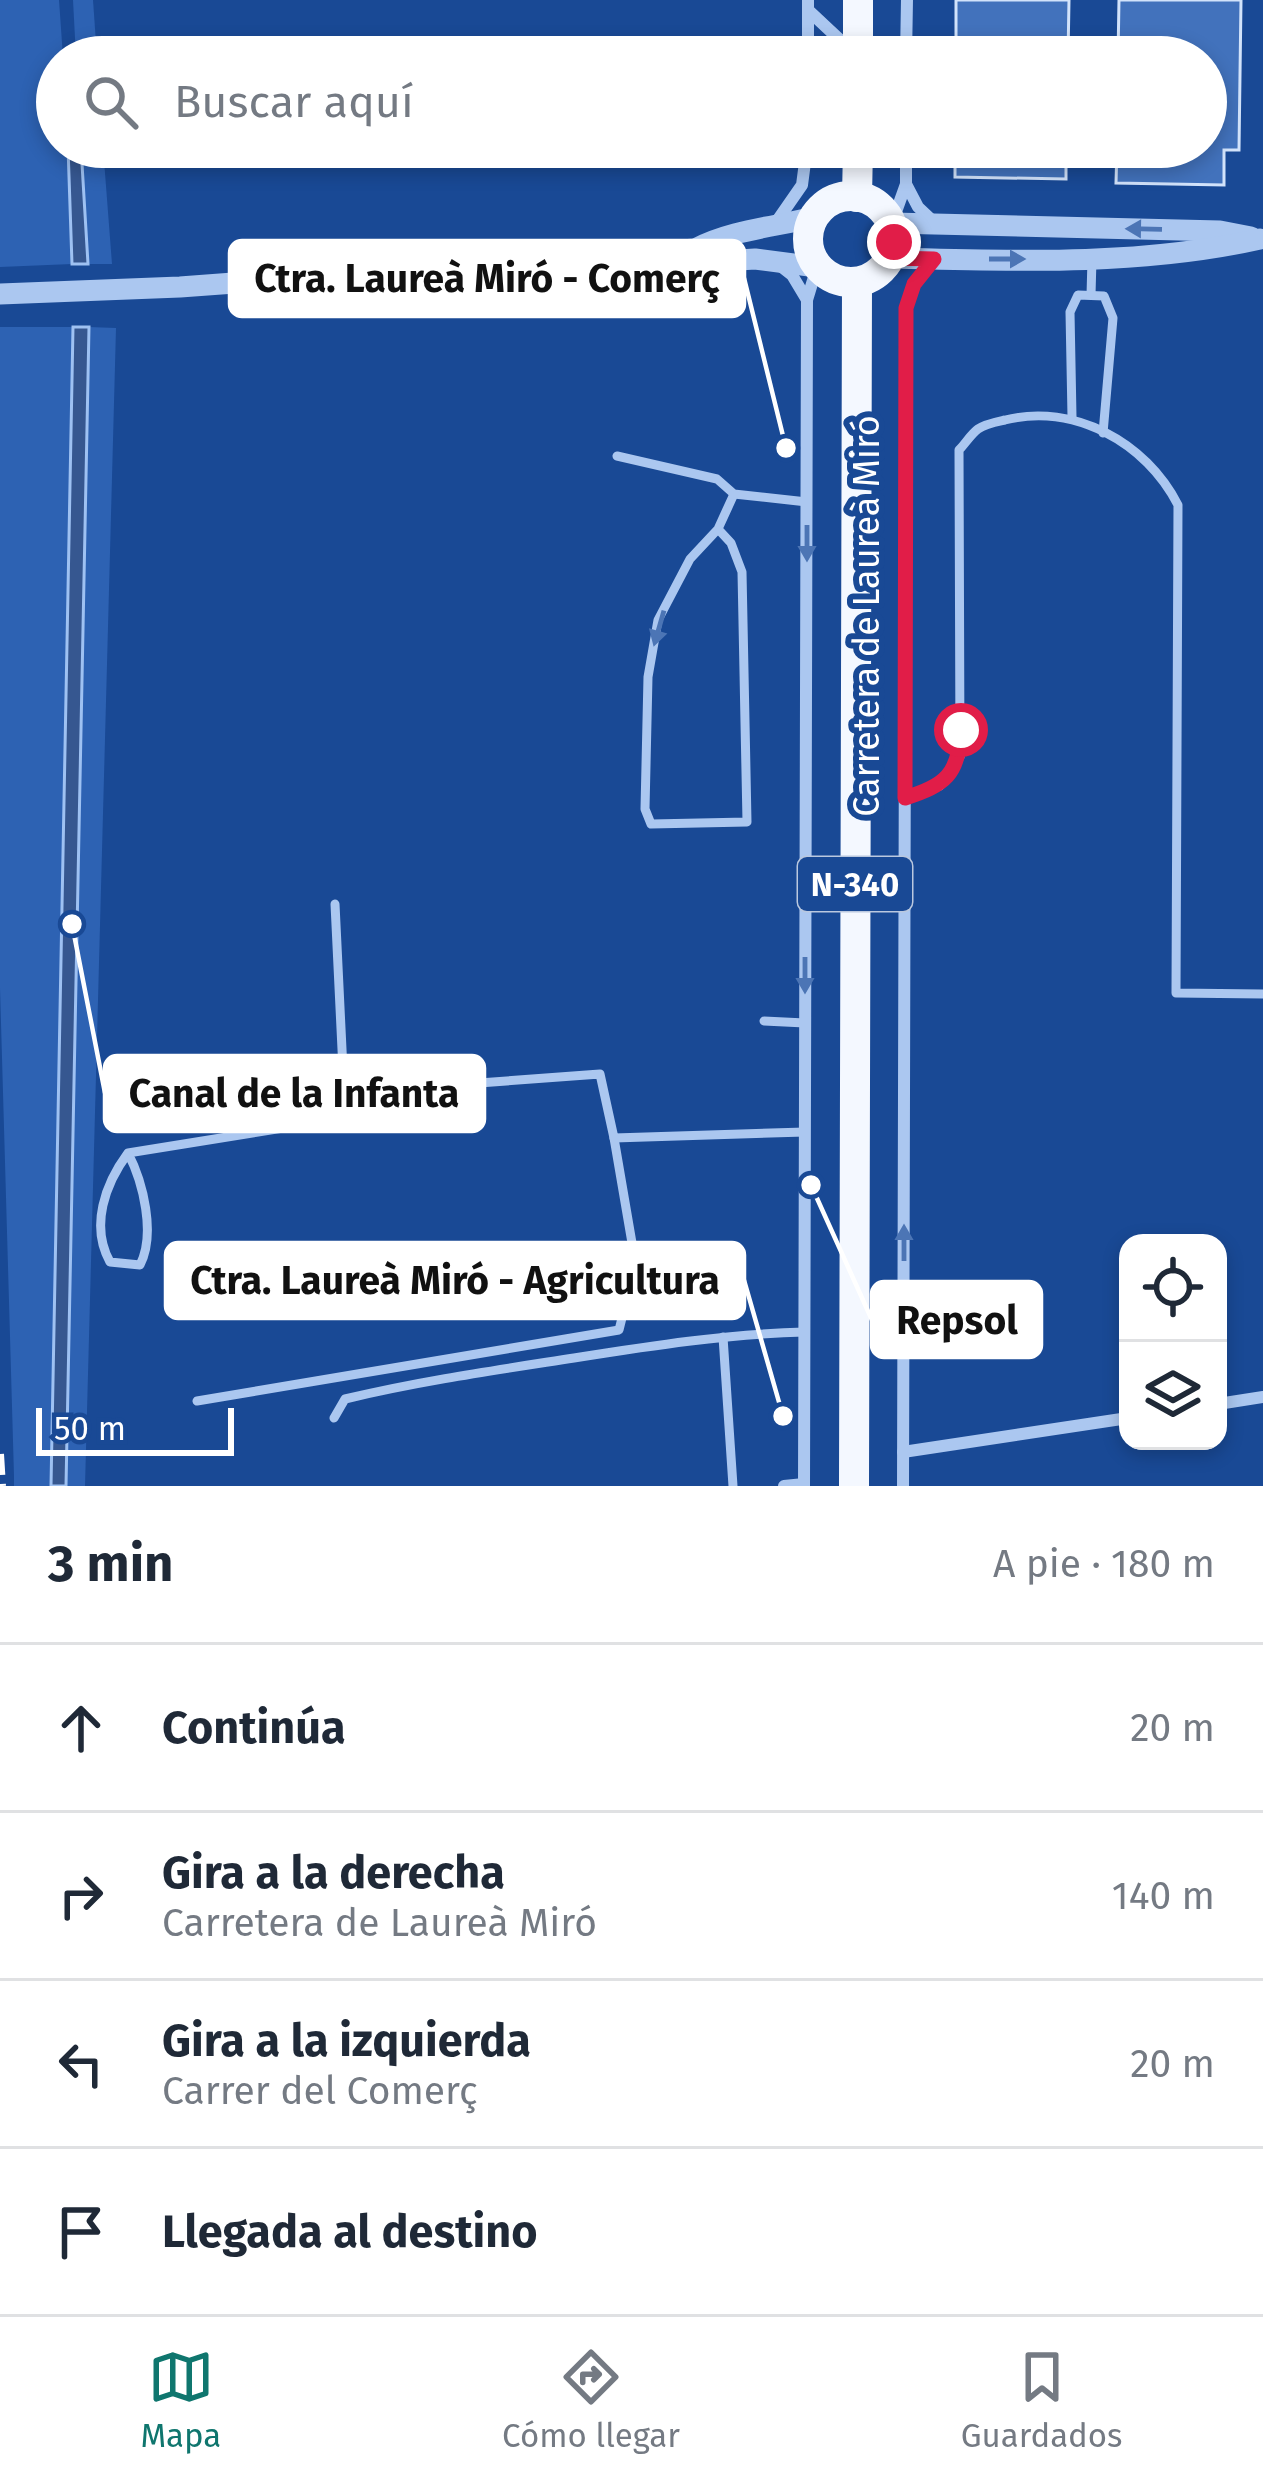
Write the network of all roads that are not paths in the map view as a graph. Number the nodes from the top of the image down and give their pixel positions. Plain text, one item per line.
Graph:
1 (858, 0) edge
2 (907, 0) edge
3 (808, 5) edge
4 (808, 36) edge
5 (838, 36) edge
6 (858, 36) edge
7 (907, 36) edge
8 (804, 168) edge
9 (858, 168) edge
10 (906, 168) edge
11 (906, 184) junction
12 (857, 196) junction
13 (814, 217) junction
14 (892, 223) junction
15 (937, 225) junction
16 (772, 228) junction
17 (1262, 239) edge
18 (695, 249) junction
19 (890, 258) junction
20 (934, 259) junction
21 (1092, 259) junction
22 (776, 262) junction
23 (817, 267) junction
24 (857, 282) junction
25 (0, 294) edge
26 (1091, 295) junction
27 (807, 300) junction
28 (1072, 417) junction
29 (1103, 433) junction
30 (616, 456) dead end
31 (734, 494) junction
32 (807, 502) junction
33 (718, 529) junction
34 (905, 798) junction
35 (335, 904) dead end
36 (1263, 994) edge
37 (764, 1021) dead end
38 (805, 1023) junction
39 (343, 1070) dead end
40 (805, 1132) junction
41 (614, 1138) junction
42 (128, 1154) junction
43 (804, 1332) junction
44 (723, 1337) junction
45 (1263, 1397) edge
46 (197, 1401) dead end
47 (1227, 1403) edge
48 (334, 1418) dead end
49 (1119, 1419) edge
50 (903, 1452) junction
51 (804, 1485) edge
52 (733, 1486) edge
53 (784, 1486) edge
54 (854, 1486) edge
55 (903, 1486) edge

1 - 6 main road
2 - 7 street
3 - 4 street
3 - 5 street
8 - 16 street
9 - 12 main road
10 - 11 street
11 - 14 street
11 - 15 street
12 - 13 main road
12 - 14 main road
13 - 16 street
13 - 23 main road
14 - 15 street
14 - 19 main road
17 -> 15 street
16 - 18 street
17 - 21 street
18 - 22 street
18 - 25 street
19 - 20 street
19 - 24 main road
20 -> 21 street
20 - 34 street, Carretera de Laureà Miró
21 - 26 lane
22 - 23 street
22 - 27 street
23 - 24 main road
23 - 27 street, Carretera de Laureà Miró
24 - 54 main road, Carretera de Laureà Miró / N-340
26 - 28 lane
26 - 29 lane
27 - 32 street, Carretera de Laureà Miró
28 - 29 lane
28 - 34 lane
29 - 36 lane
30 - 31 lane
31 - 32 lane
31 - 33 lane
32 -> 38 street, Carretera de Laureà Miró
33 -> 33 lane
50 -> 34 street, Carretera de Laureà Miró
35 - 39 lane
37 - 38 lane
38 - 40 street, Carretera de Laureà Miró
40 - 41 lane
40 - 43 street, Carretera de Laureà Miró
41 - 42 lane
41 - 46 lane
42 - 42 lane
43 - 44 lane
43 - 51 street, Carretera de Laureà Miró
44 - 48 lane
44 - 52 lane
45 - 47 street
49 - 50 street
50 - 55 street, Carretera de Laureà Miró
51 - 53 street

